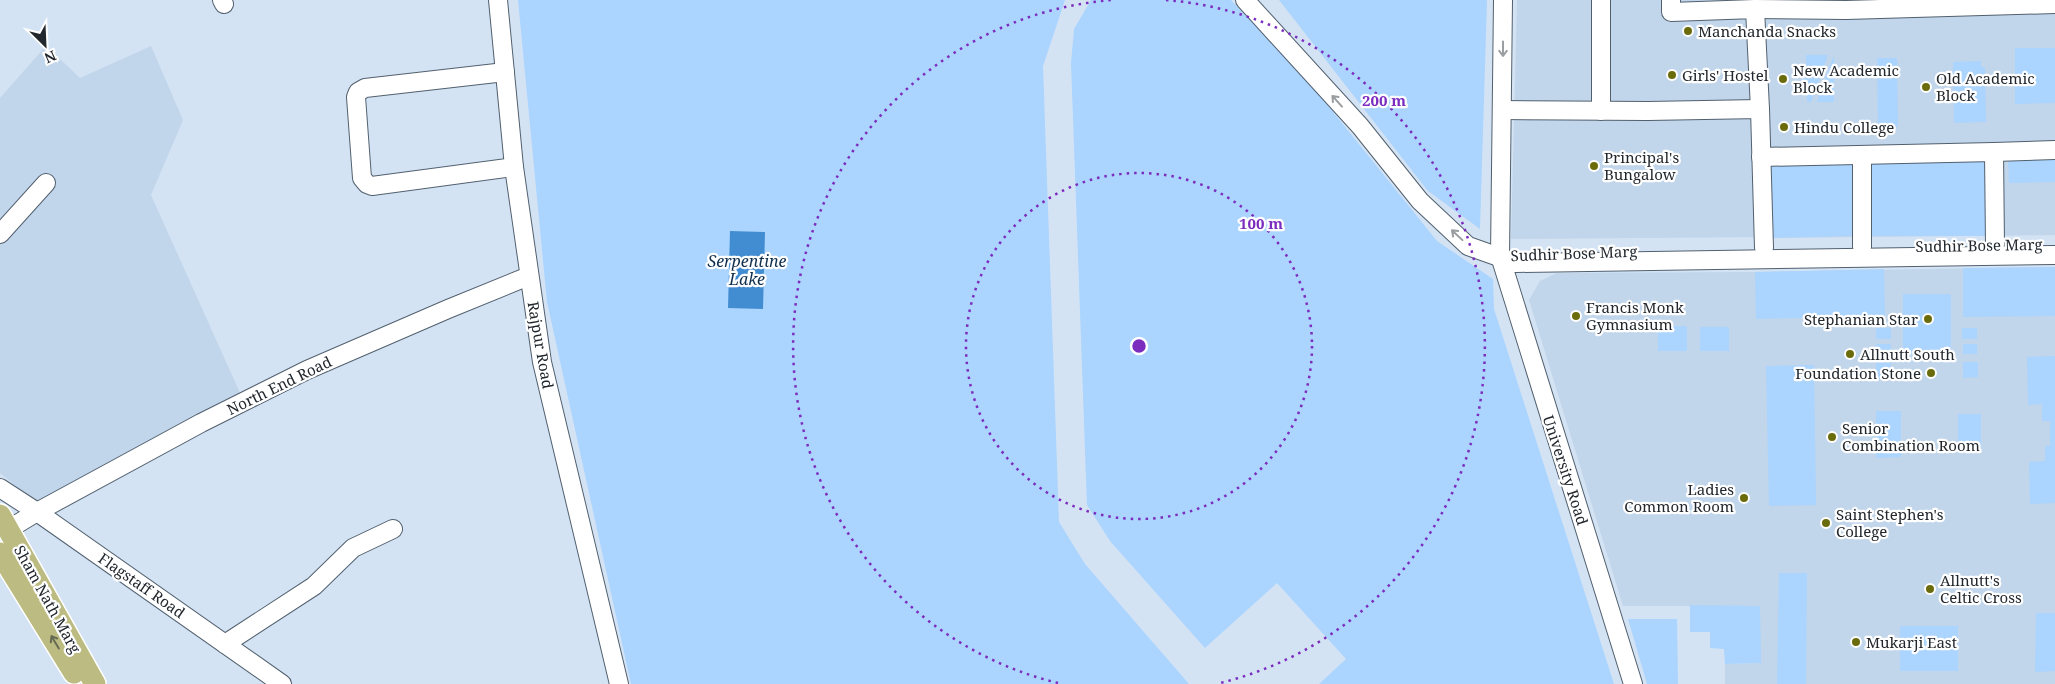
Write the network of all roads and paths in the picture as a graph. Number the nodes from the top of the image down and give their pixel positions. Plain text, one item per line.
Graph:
1 (498, 0) edge
2 (1245, 0) edge
3 (1503, 0) edge
4 (1601, 0) edge
5 (1671, 0) edge
6 (2055, 4) edge
7 (1836, 5) edge
8 (1755, 9) junction
9 (505, 72) junction
10 (1760, 109) junction
11 (1502, 110) junction
12 (1600, 111) junction
13 (2055, 150) edge
14 (1994, 152) junction
15 (1862, 155) junction
16 (1761, 156) junction
17 (514, 167) junction
18 (46, 183) dead end
19 (0, 234) edge
20 (2055, 244) edge
21 (1995, 245) junction
22 (1862, 247) junction
23 (1764, 248) junction
24 (2055, 255) edge
25 (1500, 256) junction
26 (529, 276) junction
27 (0, 488) edge
28 (37, 512) junction
29 (4, 522) edge
30 (393, 529) dead end
31 (0, 553) edge
32 (225, 644) junction
33 (80, 684) edge
34 (95, 684) edge
35 (282, 684) edge
36 (619, 684) edge
37 (1633, 684) edge

1 - 9 street, Rajpur Road
25 -> 2 street
3 -> 11 street, University Road
4 - 12 street
5 - 8 street
6 - 7 street
7 - 8 street
8 - 10 street
9 - 17 street, Rajpur Road
9 - 17 street
10 - 12 street
10 - 16 street
11 - 12 street
11 - 25 street, University Road
13 - 14 street
14 - 15 street
14 - 21 street
15 - 16 street
15 - 22 street
16 - 23 street
17 - 26 street, Rajpur Road
18 - 19 street
20 - 21 street, Sudhir Bose Marg
21 - 22 street, Sudhir Bose Marg
22 - 23 street, Sudhir Bose Marg
23 - 25 street, Sudhir Bose Marg
24 - 25 street, Sudhir Bose Marg
25 - 37 street, University Road
26 - 28 street, North End Road
26 - 36 street, Rajpur Road
27 - 28 street, Flagstaff Road
28 - 29 street, North End Road
28 - 32 street, Flagstaff Road
29 - 34 main road, Sham Nath Marg
30 - 32 street
33 -> 31 main road, Sham Nath Marg
32 - 35 street, Flagstaff Road

